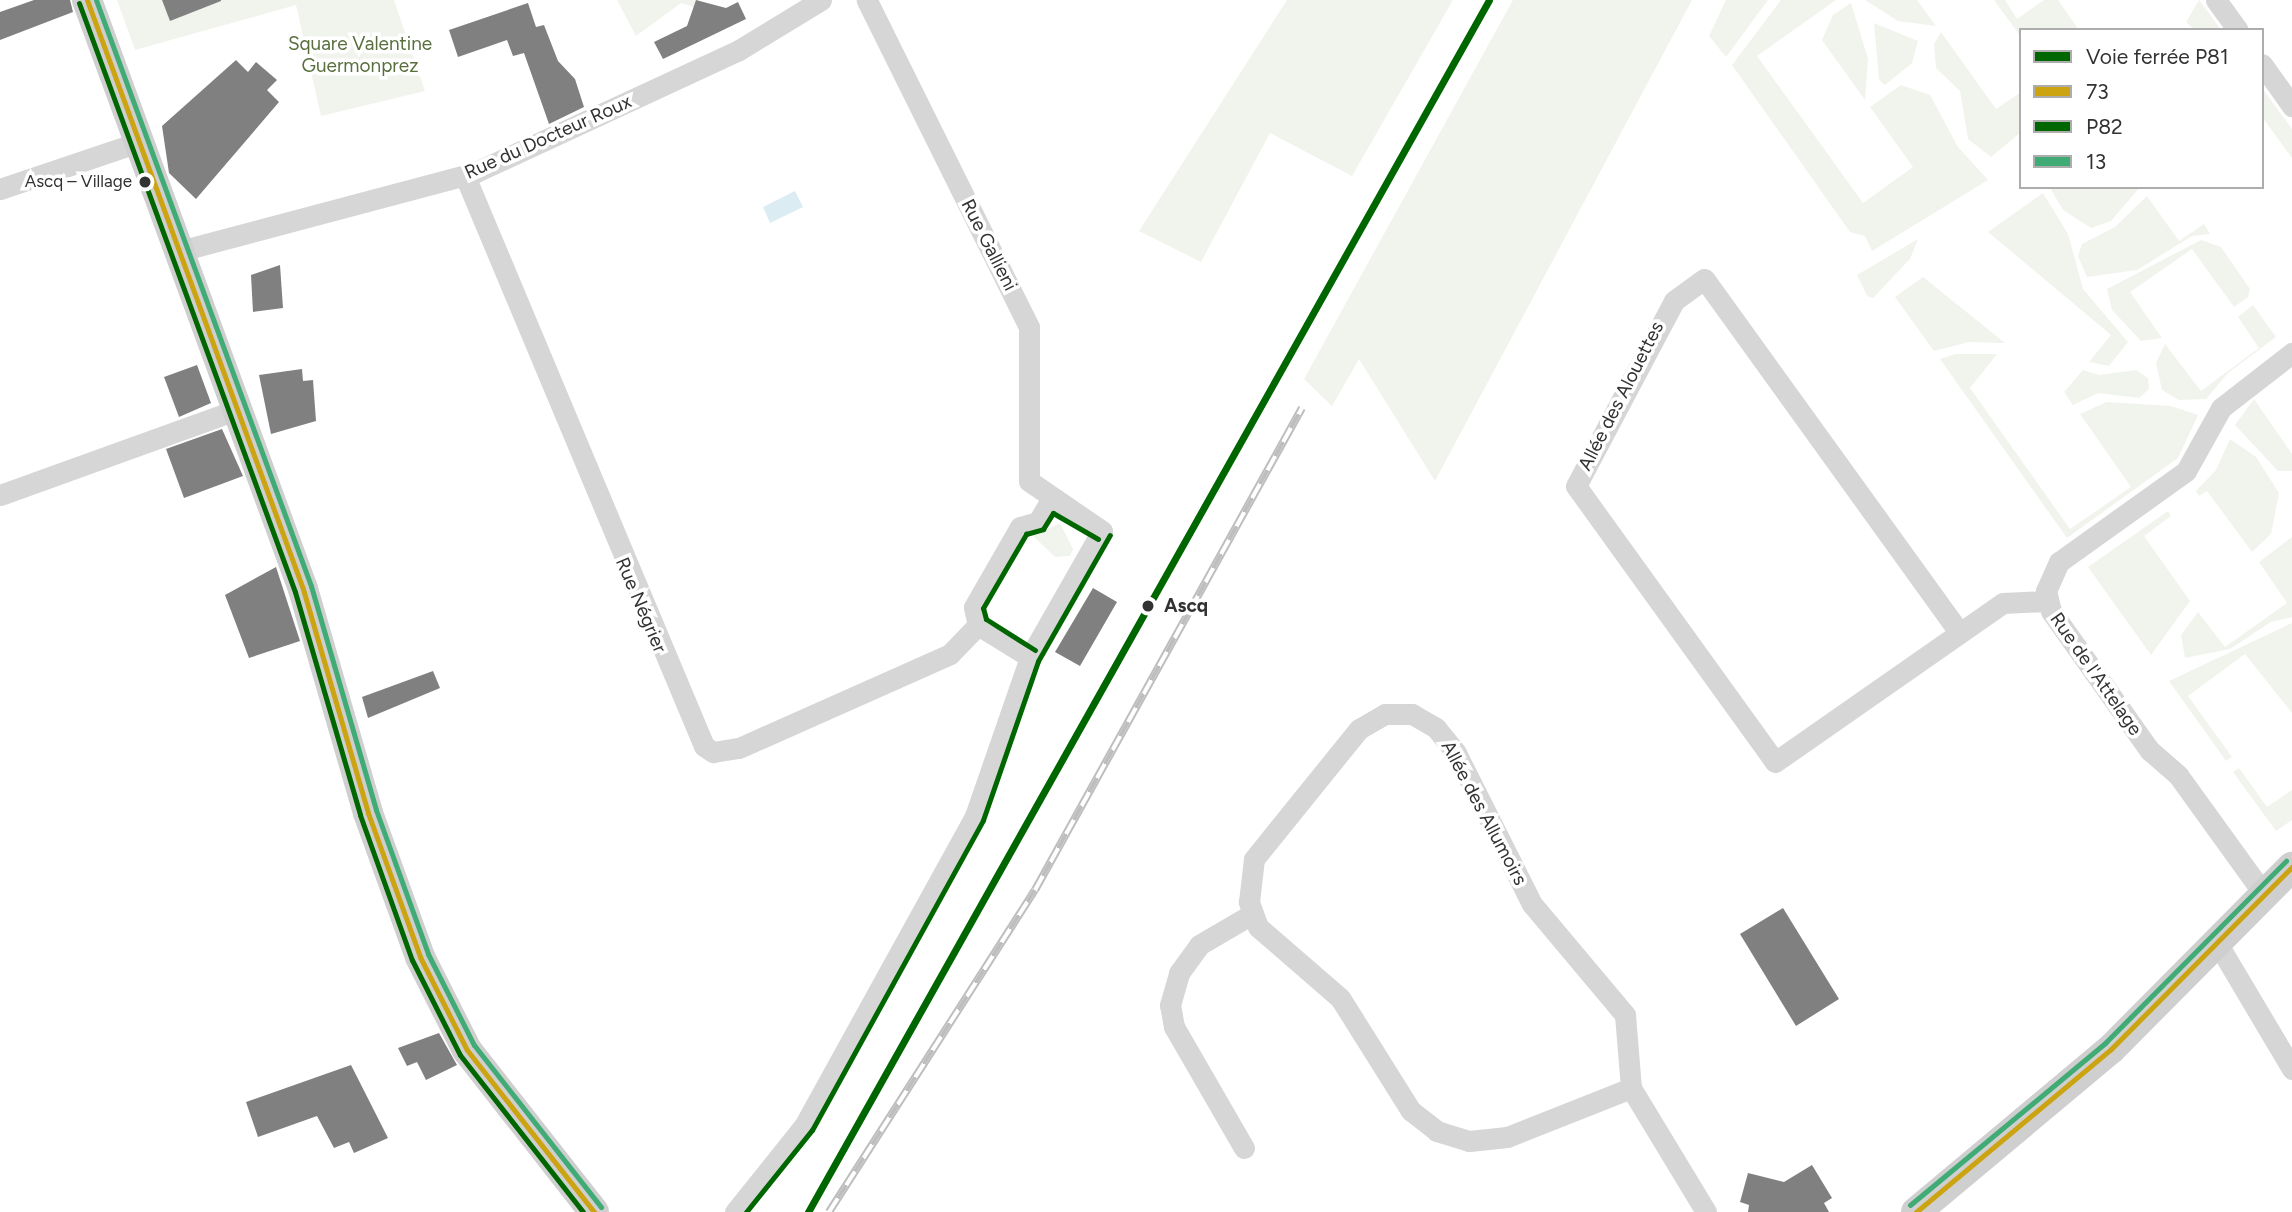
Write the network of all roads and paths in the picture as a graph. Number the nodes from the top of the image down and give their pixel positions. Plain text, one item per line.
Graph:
1 (87, 0) edge
2 (821, 0) edge
3 (867, 0) edge
4 (2216, 0) edge
5 (2237, 28) edge
6 (2264, 67) edge
7 (2292, 106) edge
8 (136, 143) junction
9 (465, 176) junction
10 (0, 189) edge
11 (177, 252) junction
12 (2292, 353) edge
13 (236, 410) junction
14 (0, 495) edge
15 (1050, 501) junction
16 (2046, 601) junction
17 (978, 625) junction
18 (1959, 632) junction
19 (1030, 657) junction
20 (2292, 867) edge
21 (2266, 897) junction
22 (1252, 914) junction
23 (2219, 946) junction
24 (2292, 1069) edge
25 (1631, 1088) junction
26 (1244, 1148) dead end
27 (594, 1212) edge
28 (735, 1212) edge
29 (1706, 1212) edge
30 (1916, 1212) edge

1 - 8 street
2 - 9 street, Rue du Docteur Roux
3 - 15 street, Rue Gallieni
4 - 5 street
6 - 7 street
8 - 10 street
8 - 11 street
9 - 11 street, Rue du Docteur Roux
9 - 17 street, Rue Négrier
11 - 13 street
12 - 16 street, Rue de l'Attelage
13 - 14 street
13 - 27 street
15 - 17 street
15 - 19 street
16 - 18 street, Allée des Alouettes
16 - 21 street, Rue de l'Attelage
17 - 19 street
18 - 18 street, Allée des Alouettes
19 - 28 street
20 - 21 street
21 - 23 street
22 - 25 street
22 - 25 street, Allée des Allumoirs
22 - 26 street
23 - 24 street
23 - 30 street
25 - 29 street, Allée des Allumoirs

